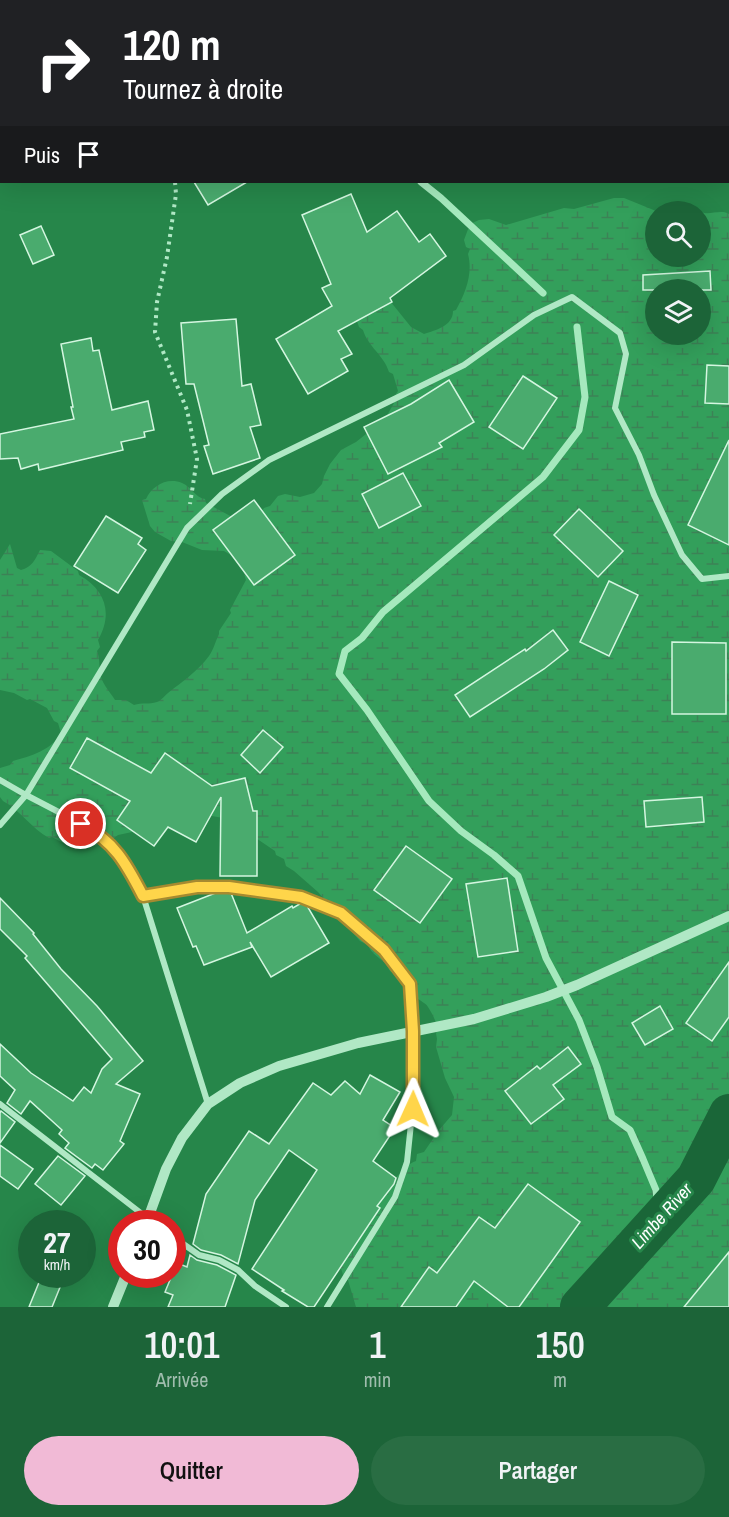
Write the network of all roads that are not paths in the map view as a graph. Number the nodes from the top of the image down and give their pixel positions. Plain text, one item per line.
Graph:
1 (729, 576) edge
2 (0, 780) edge
3 (26, 795) junction
4 (0, 825) edge
5 (143, 896) junction
6 (729, 916) edge
7 (413, 1031) junction
8 (0, 1104) edge
9 (208, 1104) junction
10 (135, 1210) edge
11 (154, 1210) edge
12 (186, 1246) edge
13 (121, 1288) edge
14 (113, 1307) edge
15 (286, 1307) edge
16 (327, 1307) edge

1 - 3 street
2 - 3 street
3 - 4 street
3 - 5 street
5 - 7 street
5 - 9 street
6 - 7 street
7 - 9 street
7 - 16 street
8 - 10 street
9 - 11 street
12 - 15 street
13 - 14 street

